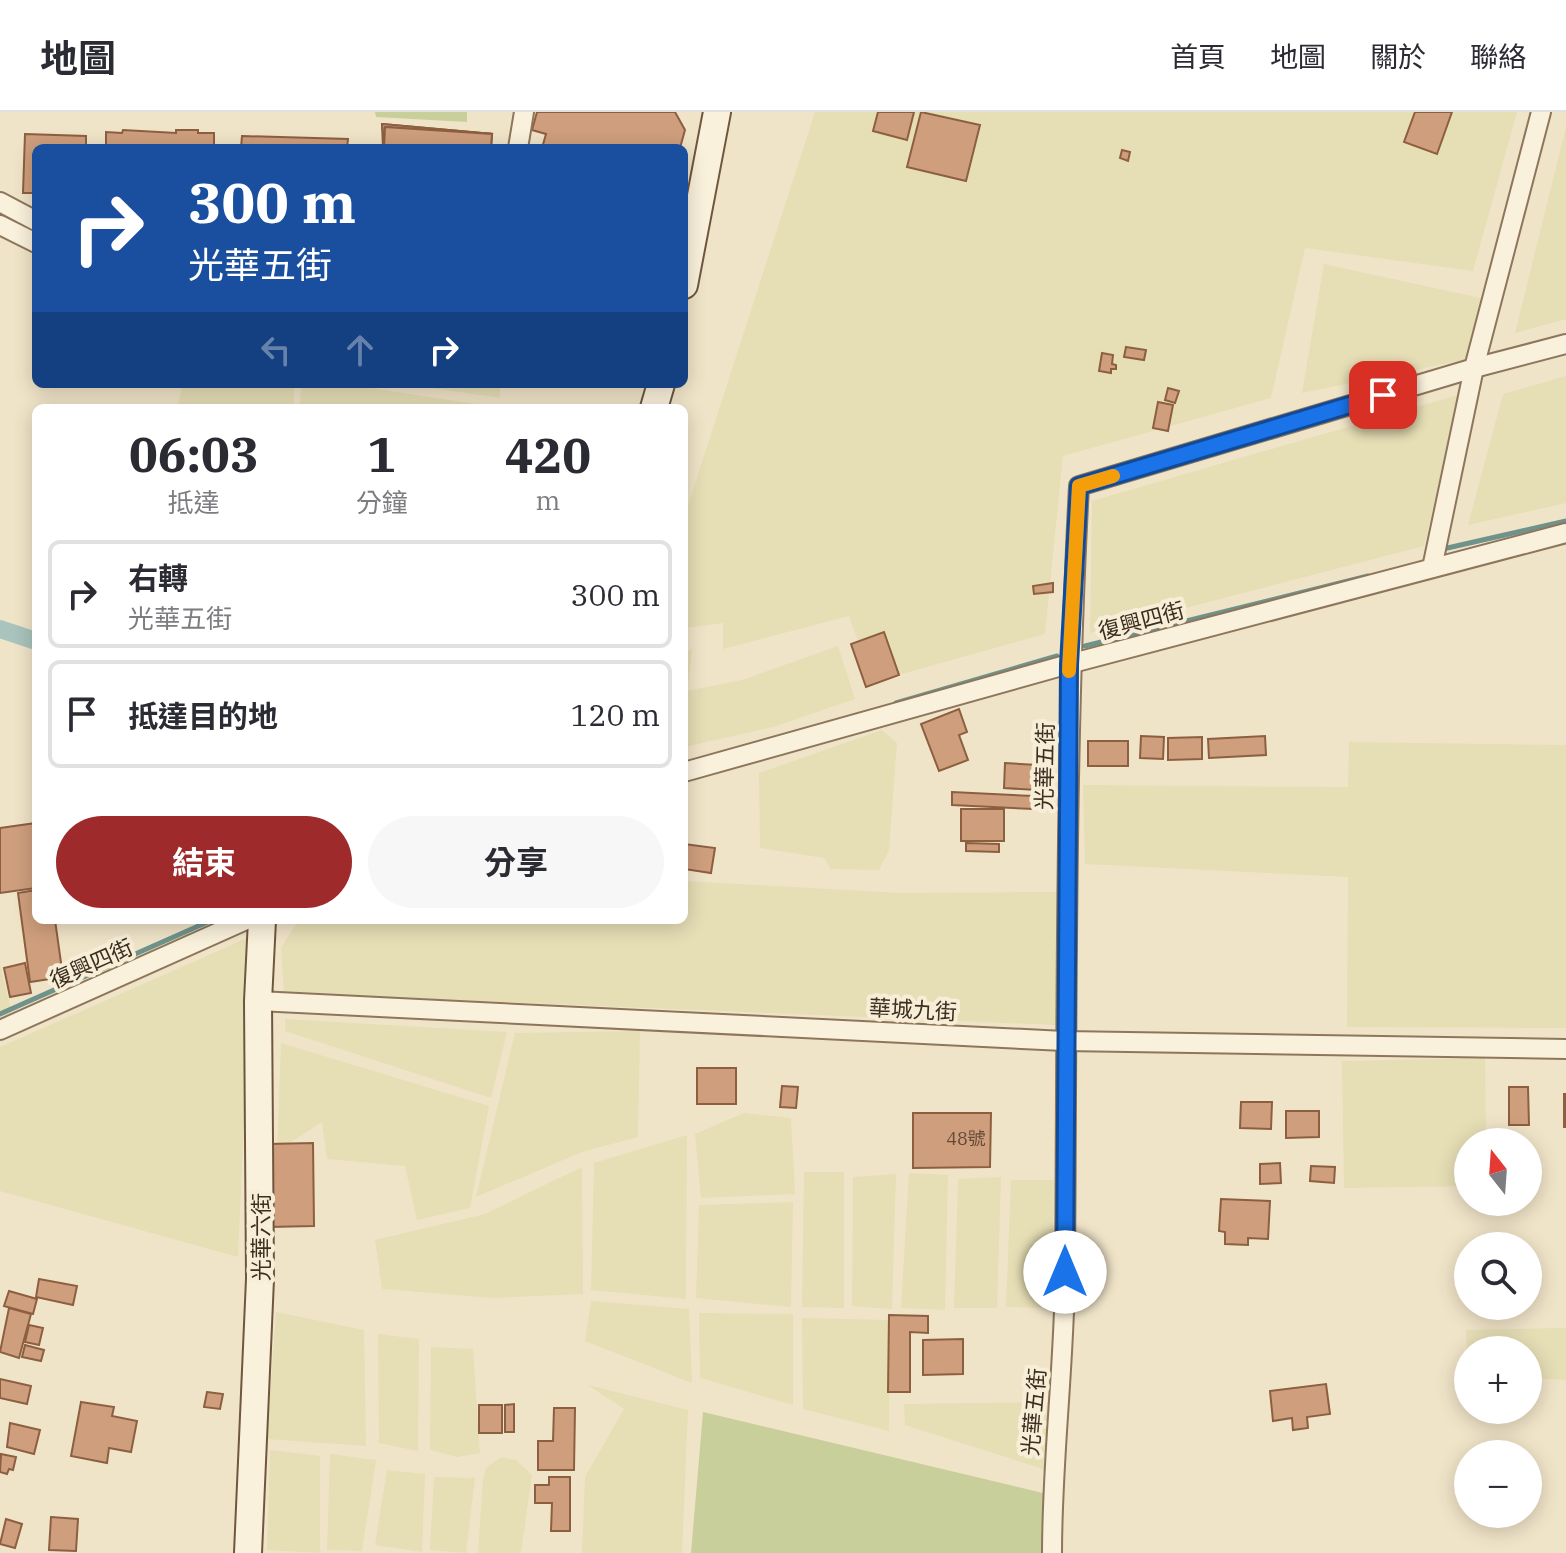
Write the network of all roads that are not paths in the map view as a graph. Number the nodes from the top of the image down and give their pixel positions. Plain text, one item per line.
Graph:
1 (524, 112) edge
2 (717, 112) edge
3 (1541, 112) edge
4 (519, 144) edge
5 (0, 202) edge
6 (32, 219) edge
7 (0, 225) edge
8 (32, 241) edge
9 (688, 264) edge
10 (1566, 344) edge
11 (1474, 368) junction
12 (1566, 533) edge
13 (1432, 568) junction
14 (1069, 664) junction
15 (688, 771) edge
16 (237, 924) edge
17 (262, 924) edge
18 (258, 1001) junction
19 (0, 1030) edge
20 (1064, 1041) junction
21 (1566, 1049) edge
22 (248, 1553) edge
23 (1052, 1553) edge

1 - 4 street
2 - 9 street
3 - 11 street
5 - 6 street
7 - 8 street
10 - 11 street, 光華五街
11 - 13 street
11 - 14 street, 光華五街
12 - 13 street, 復興四街
13 - 14 street, 復興四街
14 - 15 street, 復興四街
14 - 20 street, 光華五街
16 - 19 street, 復興四街
17 - 18 street, 光華六街
18 - 20 street, 華城九街
18 - 22 street, 光華六街
20 - 21 street, 華城九街
20 - 23 street, 光華五街

